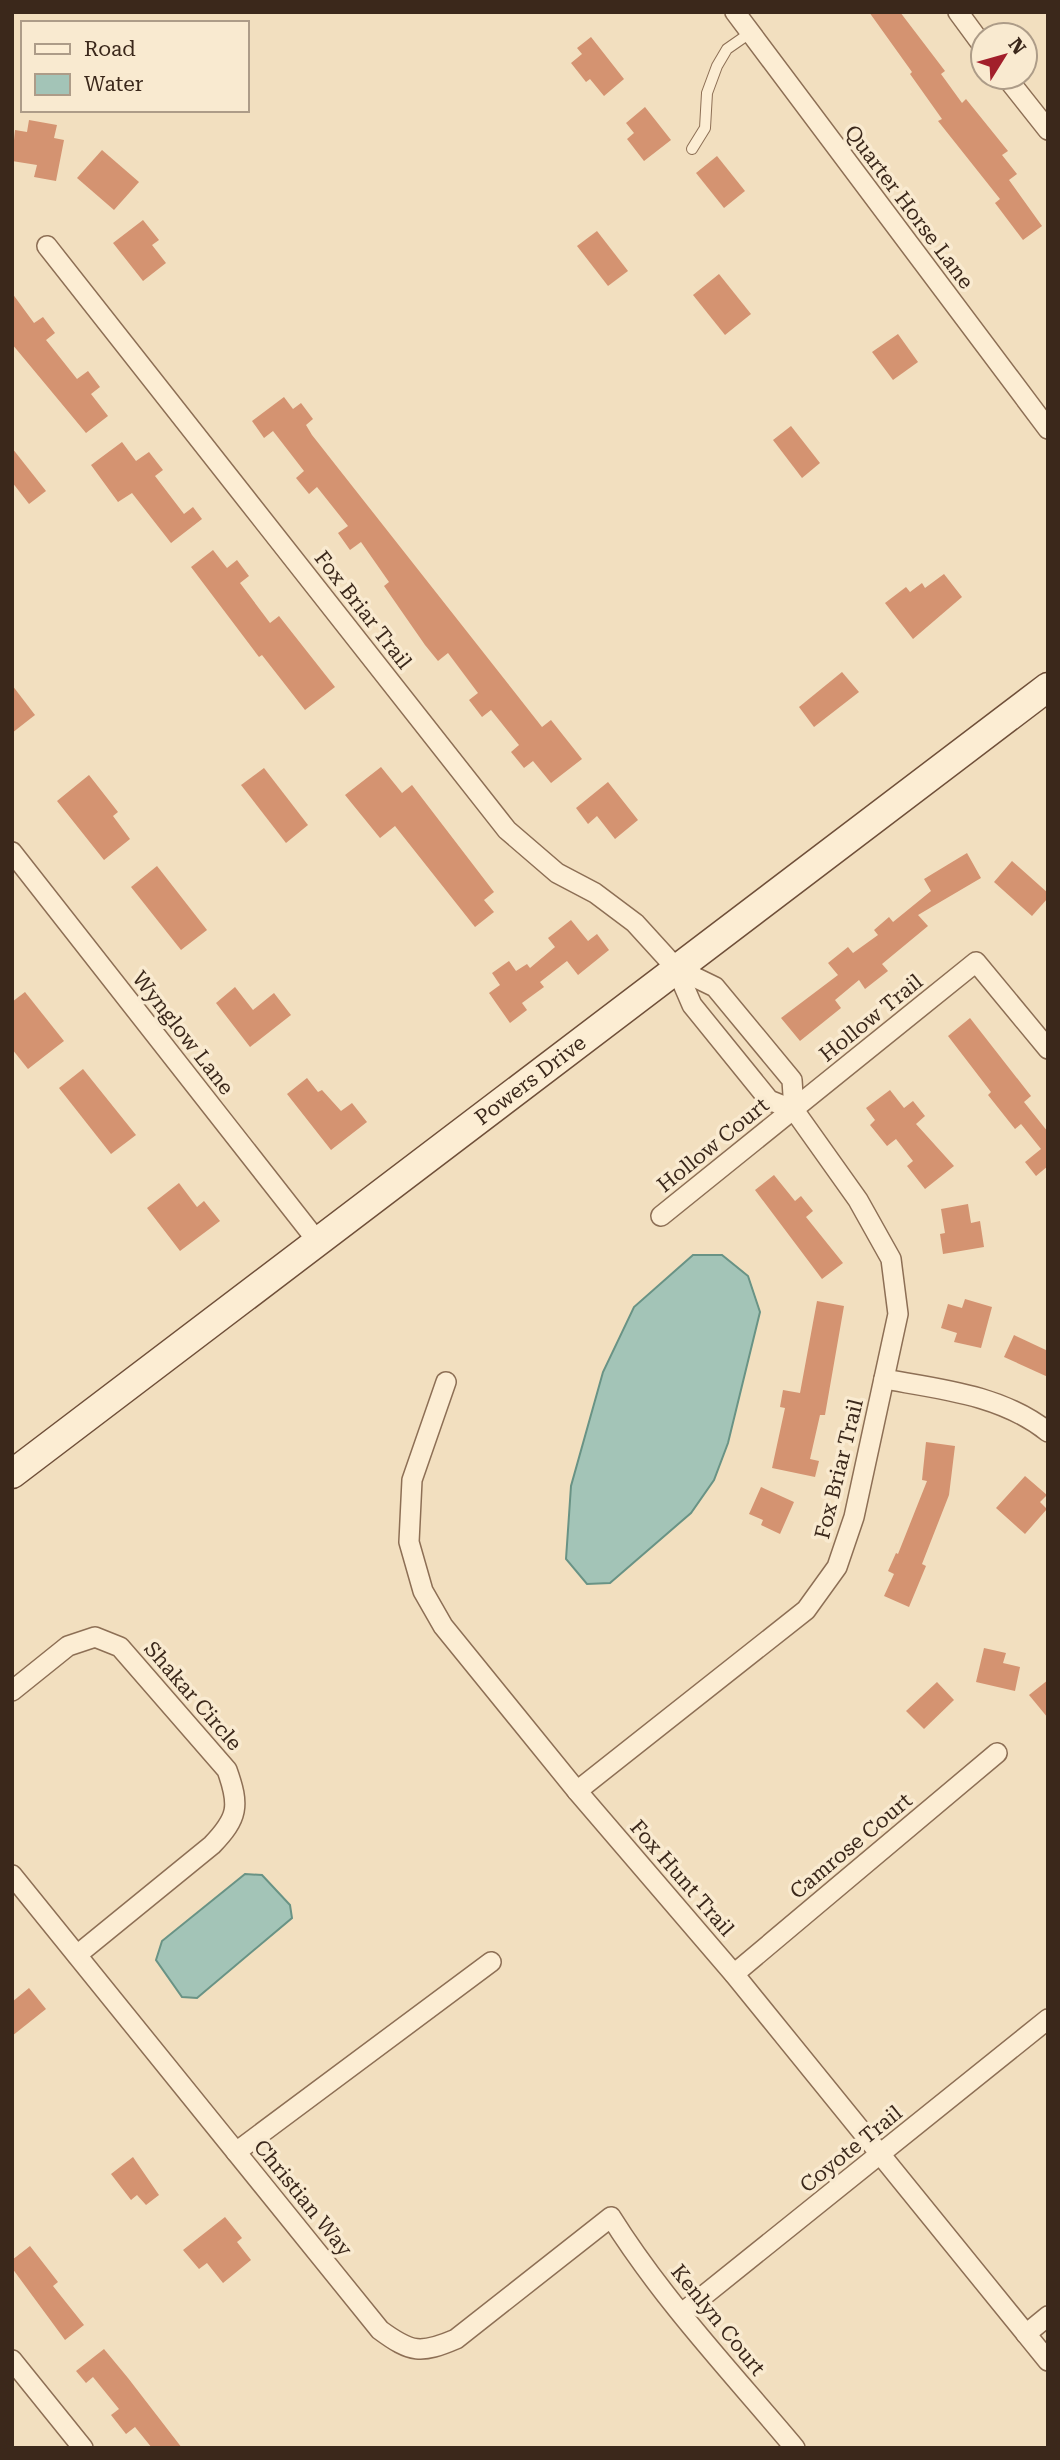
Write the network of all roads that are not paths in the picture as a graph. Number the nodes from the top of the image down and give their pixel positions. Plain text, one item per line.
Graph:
1 (735, 12) edge
2 (958, 12) edge
3 (969, 27) edge
4 (750, 33) junction
5 (1017, 91) edge
6 (1048, 130) edge
7 (692, 149) dead end
8 (47, 246) dead end
9 (1048, 429) edge
10 (1048, 687) edge
11 (12, 852) edge
12 (676, 968) junction
13 (1048, 1049) edge
14 (794, 1110) junction
15 (661, 1216) dead end
16 (318, 1242) junction
17 (884, 1379) junction
18 (446, 1382) dead end
19 (1048, 1432) edge
20 (12, 1474) edge
21 (12, 1691) edge
22 (998, 1753) dead end
23 (577, 1791) junction
24 (12, 1875) edge
25 (77, 1955) junction
26 (491, 1962) dead end
27 (734, 1974) junction
28 (1048, 2019) edge
29 (236, 2151) junction
30 (880, 2155) junction
31 (611, 2217) joint
32 (682, 2313) junction
33 (1048, 2316) edge
34 (1026, 2334) junction
35 (12, 2360) edge
36 (1048, 2361) edge
37 (83, 2448) edge
38 (794, 2448) edge

1 - 4 street, Quarter Horse Lane
2 - 3 street
4 - 7 lane
4 - 9 street, Quarter Horse Lane
5 - 6 street
8 - 12 street, Fox Briar Trail
10 - 12 street, Powers Drive
11 - 16 street, Wynglow Lane
12 - 14 street, Fox Briar Trail
12 - 14 street, Fox Briar Trail
12 - 16 street, Powers Drive
13 - 14 street, Hollow Trail
14 - 15 street, Hollow Court
14 - 17 street, Fox Briar Trail
16 - 20 street, Powers Drive
17 - 19 street
17 - 23 street, Fox Briar Trail
18 - 23 street, Fox Hunt Trail
21 - 25 street, Shakar Circle
22 - 27 street, Camrose Court
23 - 27 street, Fox Hunt Trail
24 - 25 street, Christian Way
25 - 29 street, Christian Way
26 - 29 street
27 - 30 street, Fox Hunt Trail
28 - 30 street, Coyote Trail
29 - 31 street, Christian Way
30 - 32 street, Coyote Trail
30 - 34 street, Fox Hunt Trail
31 - 32 street, Kenlyn Court
32 - 38 street, Kenlyn Court
33 - 34 street
34 - 36 street, Fox Hunt Trail
35 - 37 street

